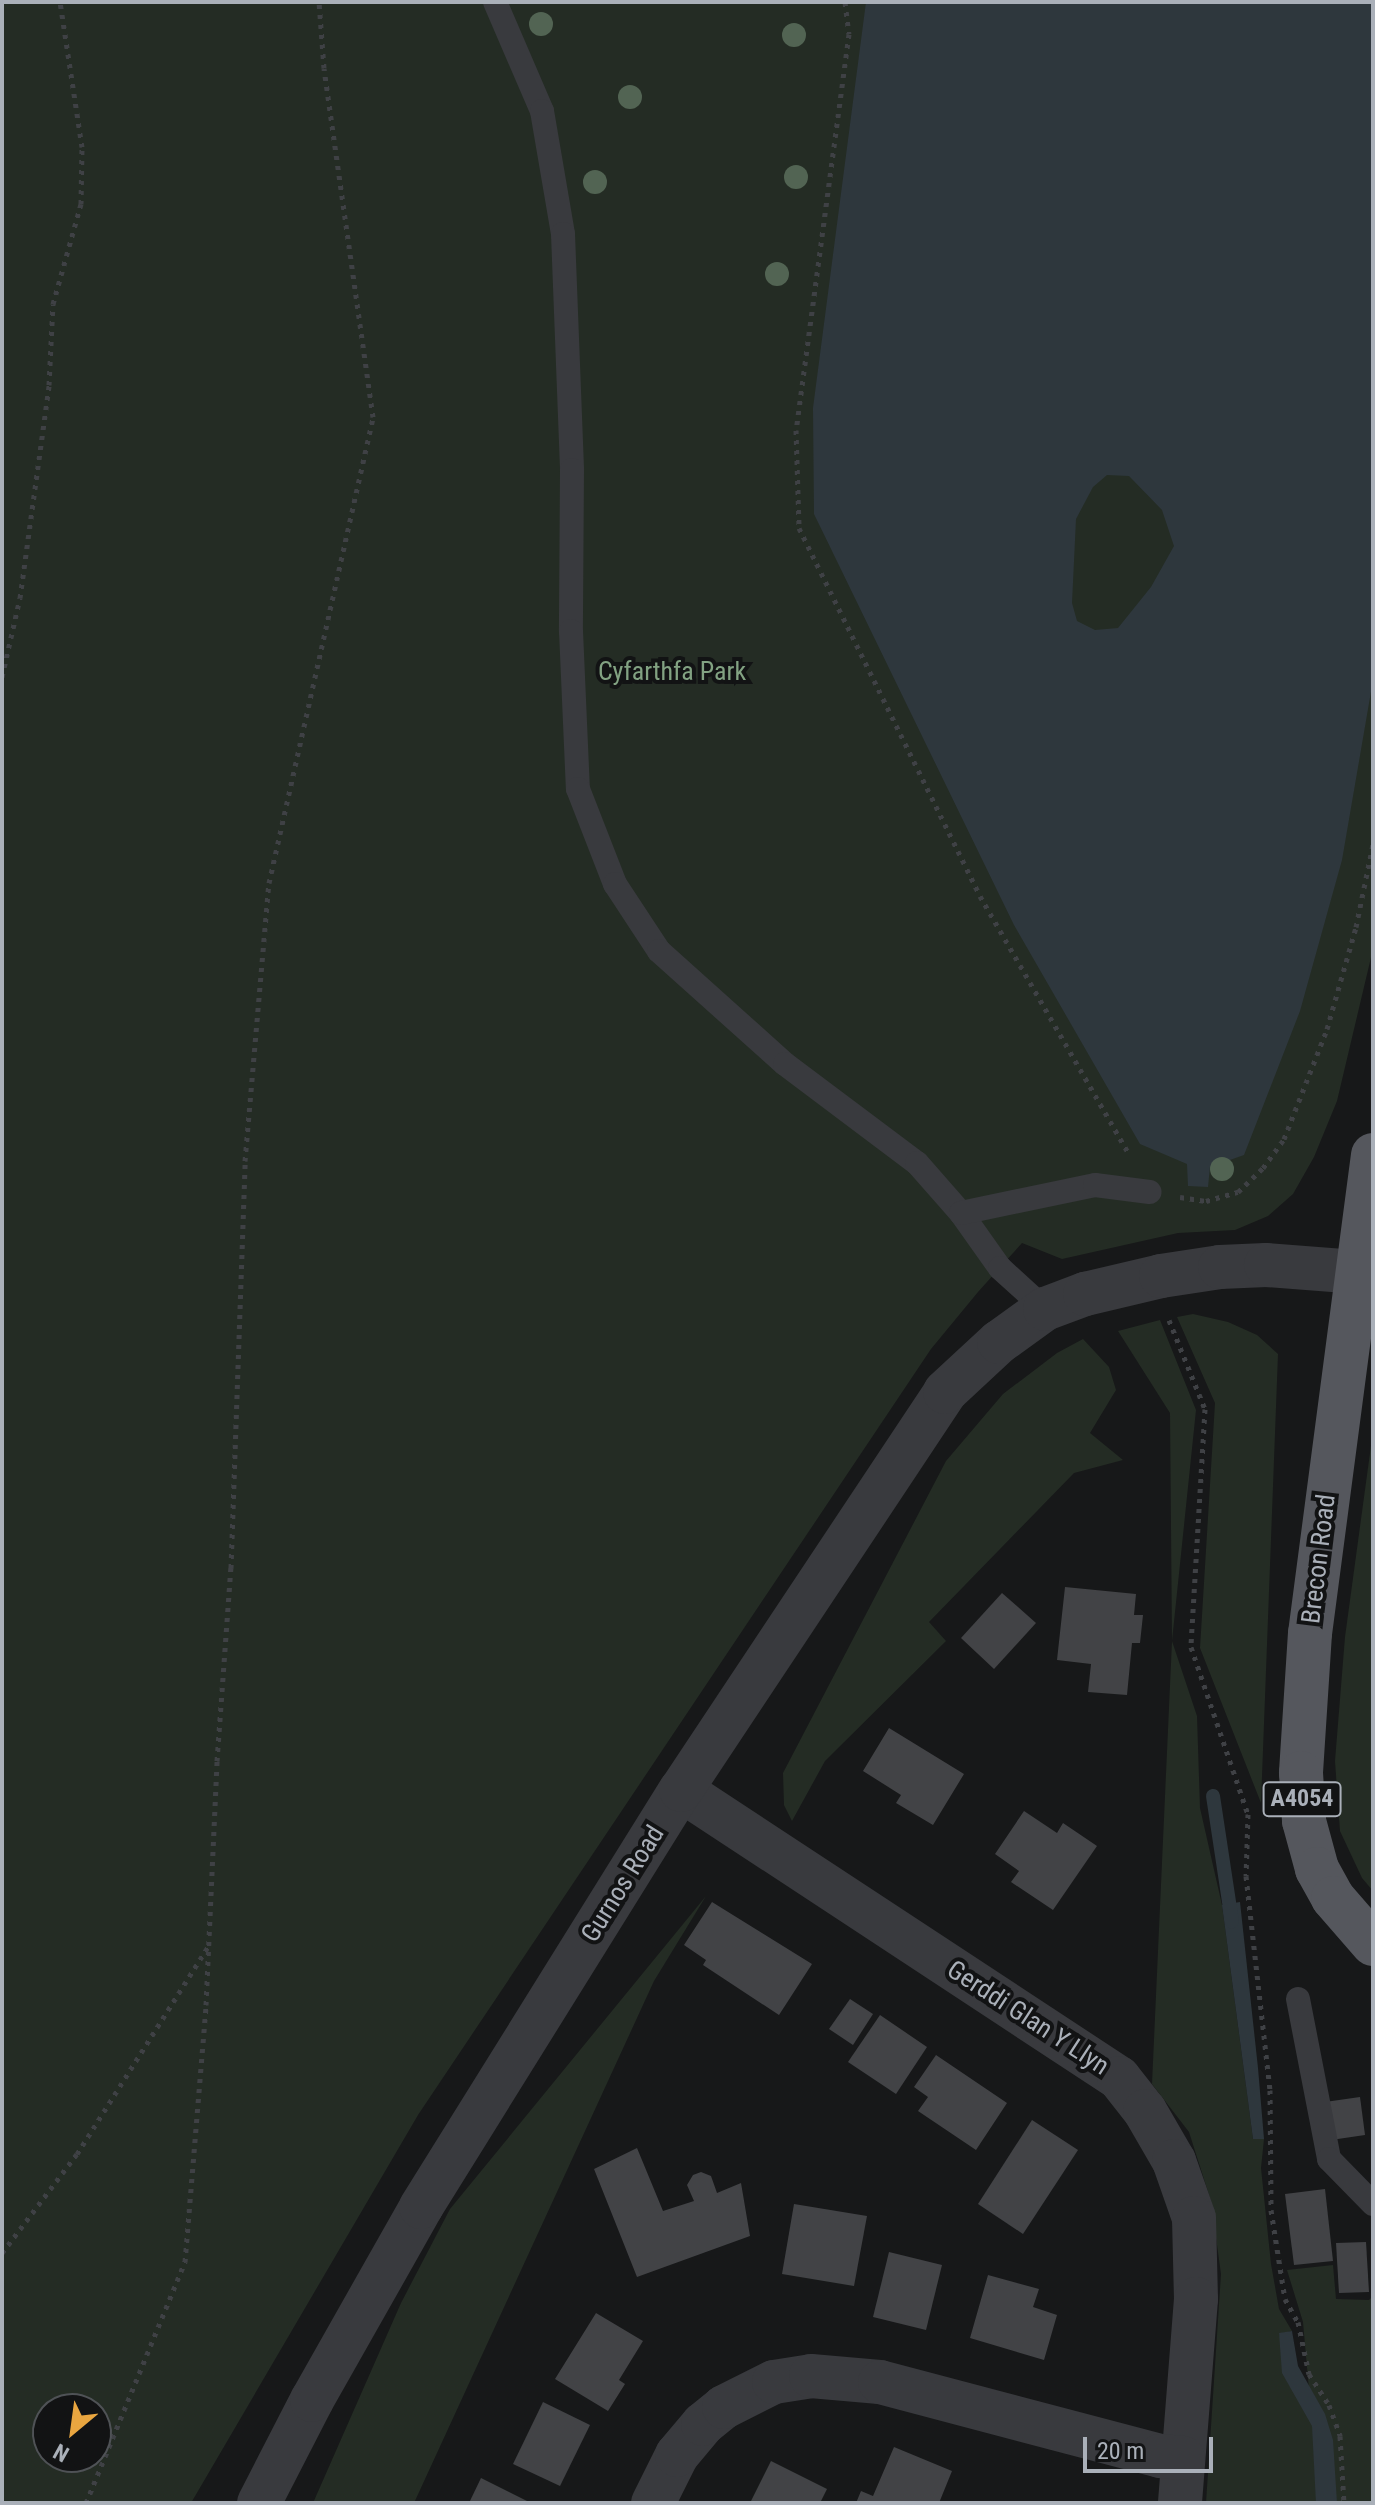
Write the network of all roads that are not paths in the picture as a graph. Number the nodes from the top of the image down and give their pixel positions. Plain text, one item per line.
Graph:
1 (495, 2) edge
2 (1373, 1157) edge
3 (1150, 1192) road end
4 (961, 1213) junction
5 (1356, 1272) junction
6 (1045, 1309) junction
7 (681, 1790) junction
8 (1373, 1944) edge
9 (1298, 1999) dead end
10 (1373, 2204) edge
11 (1183, 2458) junction
12 (259, 2503) edge
13 (653, 2503) edge
14 (1180, 2503) edge

1 - 4 lane
2 - 5 main road, Brecon Road / A4054
3 - 4 lane
4 - 6 lane
5 - 6 street, Gurnos Road
5 - 8 main road, Brecon Road / A4054
6 - 7 street, Gurnos Road
7 - 11 street, Gerddi Glan Y Llyn
7 - 12 street, Gurnos Road
9 - 10 lane
11 - 13 street
11 - 14 street, Gerddi Glan Y Llyn

